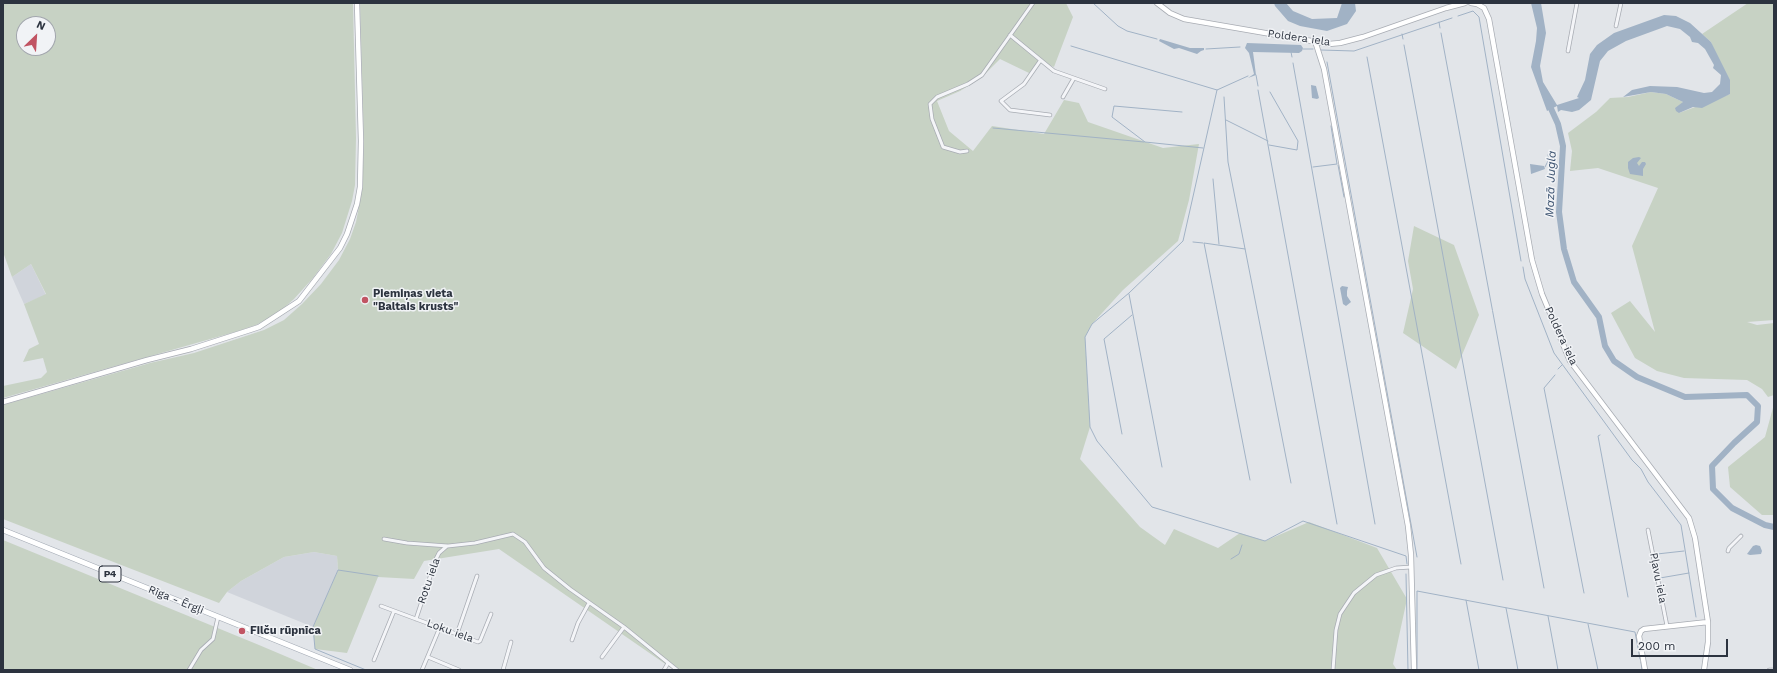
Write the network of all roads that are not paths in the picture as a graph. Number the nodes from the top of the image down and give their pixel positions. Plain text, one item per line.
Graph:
1 (357, 3) edge
2 (1033, 3) edge
3 (1157, 3) edge
4 (1465, 3) edge
5 (1471, 3) edge
6 (1577, 3) edge
7 (1620, 3) edge
8 (1616, 26) dead end
9 (1010, 35) junction
10 (1315, 42) junction
11 (1568, 52) dead end
12 (1040, 61) junction
13 (1074, 78) junction
14 (1106, 89) dead end
15 (1063, 97) dead end
16 (1050, 115) dead end
17 (967, 151) dead end
18 (3, 402) edge
19 (3, 530) edge
20 (1648, 530) dead end
21 (1741, 536) dead end
22 (384, 539) dead end
23 (448, 546) junction
24 (1728, 551) dead end
25 (1411, 568) junction
26 (477, 576) dead end
27 (589, 603) junction
28 (381, 606) dead end
29 (394, 611) junction
30 (491, 614) dead end
31 (218, 617) junction
32 (416, 619) junction
33 (1708, 622) junction
34 (1667, 626) junction
35 (624, 627) junction
36 (440, 628) junction
37 (457, 634) junction
38 (572, 640) dead end
39 (511, 642) dead end
40 (428, 657) junction
41 (602, 657) dead end
42 (374, 660) dead end
43 (668, 663) junction
44 (189, 670) edge
45 (350, 670) edge
46 (422, 670) edge
47 (459, 670) edge
48 (503, 670) edge
49 (664, 670) edge
50 (677, 670) edge
51 (1333, 670) edge
52 (1414, 670) edge
53 (1645, 670) edge
54 (1704, 670) edge
55 (1769, 670) edge
56 (1774, 670) edge

1 - 18 street
2 - 9 street
3 - 10 street, Poldera iela
4 - 10 street, Poldera iela
5 - 33 street, Poldera iela
6 - 11 street
7 - 8 street
9 - 12 street
9 - 17 street
10 - 25 street
12 - 13 street
12 - 16 street
13 - 14 street
13 - 15 street
19 - 31 main road, Rīga - Ērgļi / P4
20 - 34 street, Pļavu iela
21 - 24 street
22 - 23 street, Rotu iela
23 - 27 street, Rotu iela
23 - 32 street, Rotu iela
25 - 51 street
25 - 52 street
26 - 37 street
27 - 35 street, Rotu iela
27 - 38 street
28 - 29 street, Loku iela
29 - 32 street, Loku iela
29 - 42 street
30 - 37 street, Loku iela
31 - 44 street
31 - 45 main road, Rīga - Ērgļi / P4
32 - 36 street, Loku iela
33 - 34 street
33 - 54 street, Poldera iela
34 - 53 street
35 - 41 street
35 - 43 street, Rotu iela
36 - 37 street, Loku iela
36 - 40 street
39 - 48 street
40 - 46 street
40 - 47 street
43 - 49 street
43 - 50 street, Rotu iela
55 - 56 street

